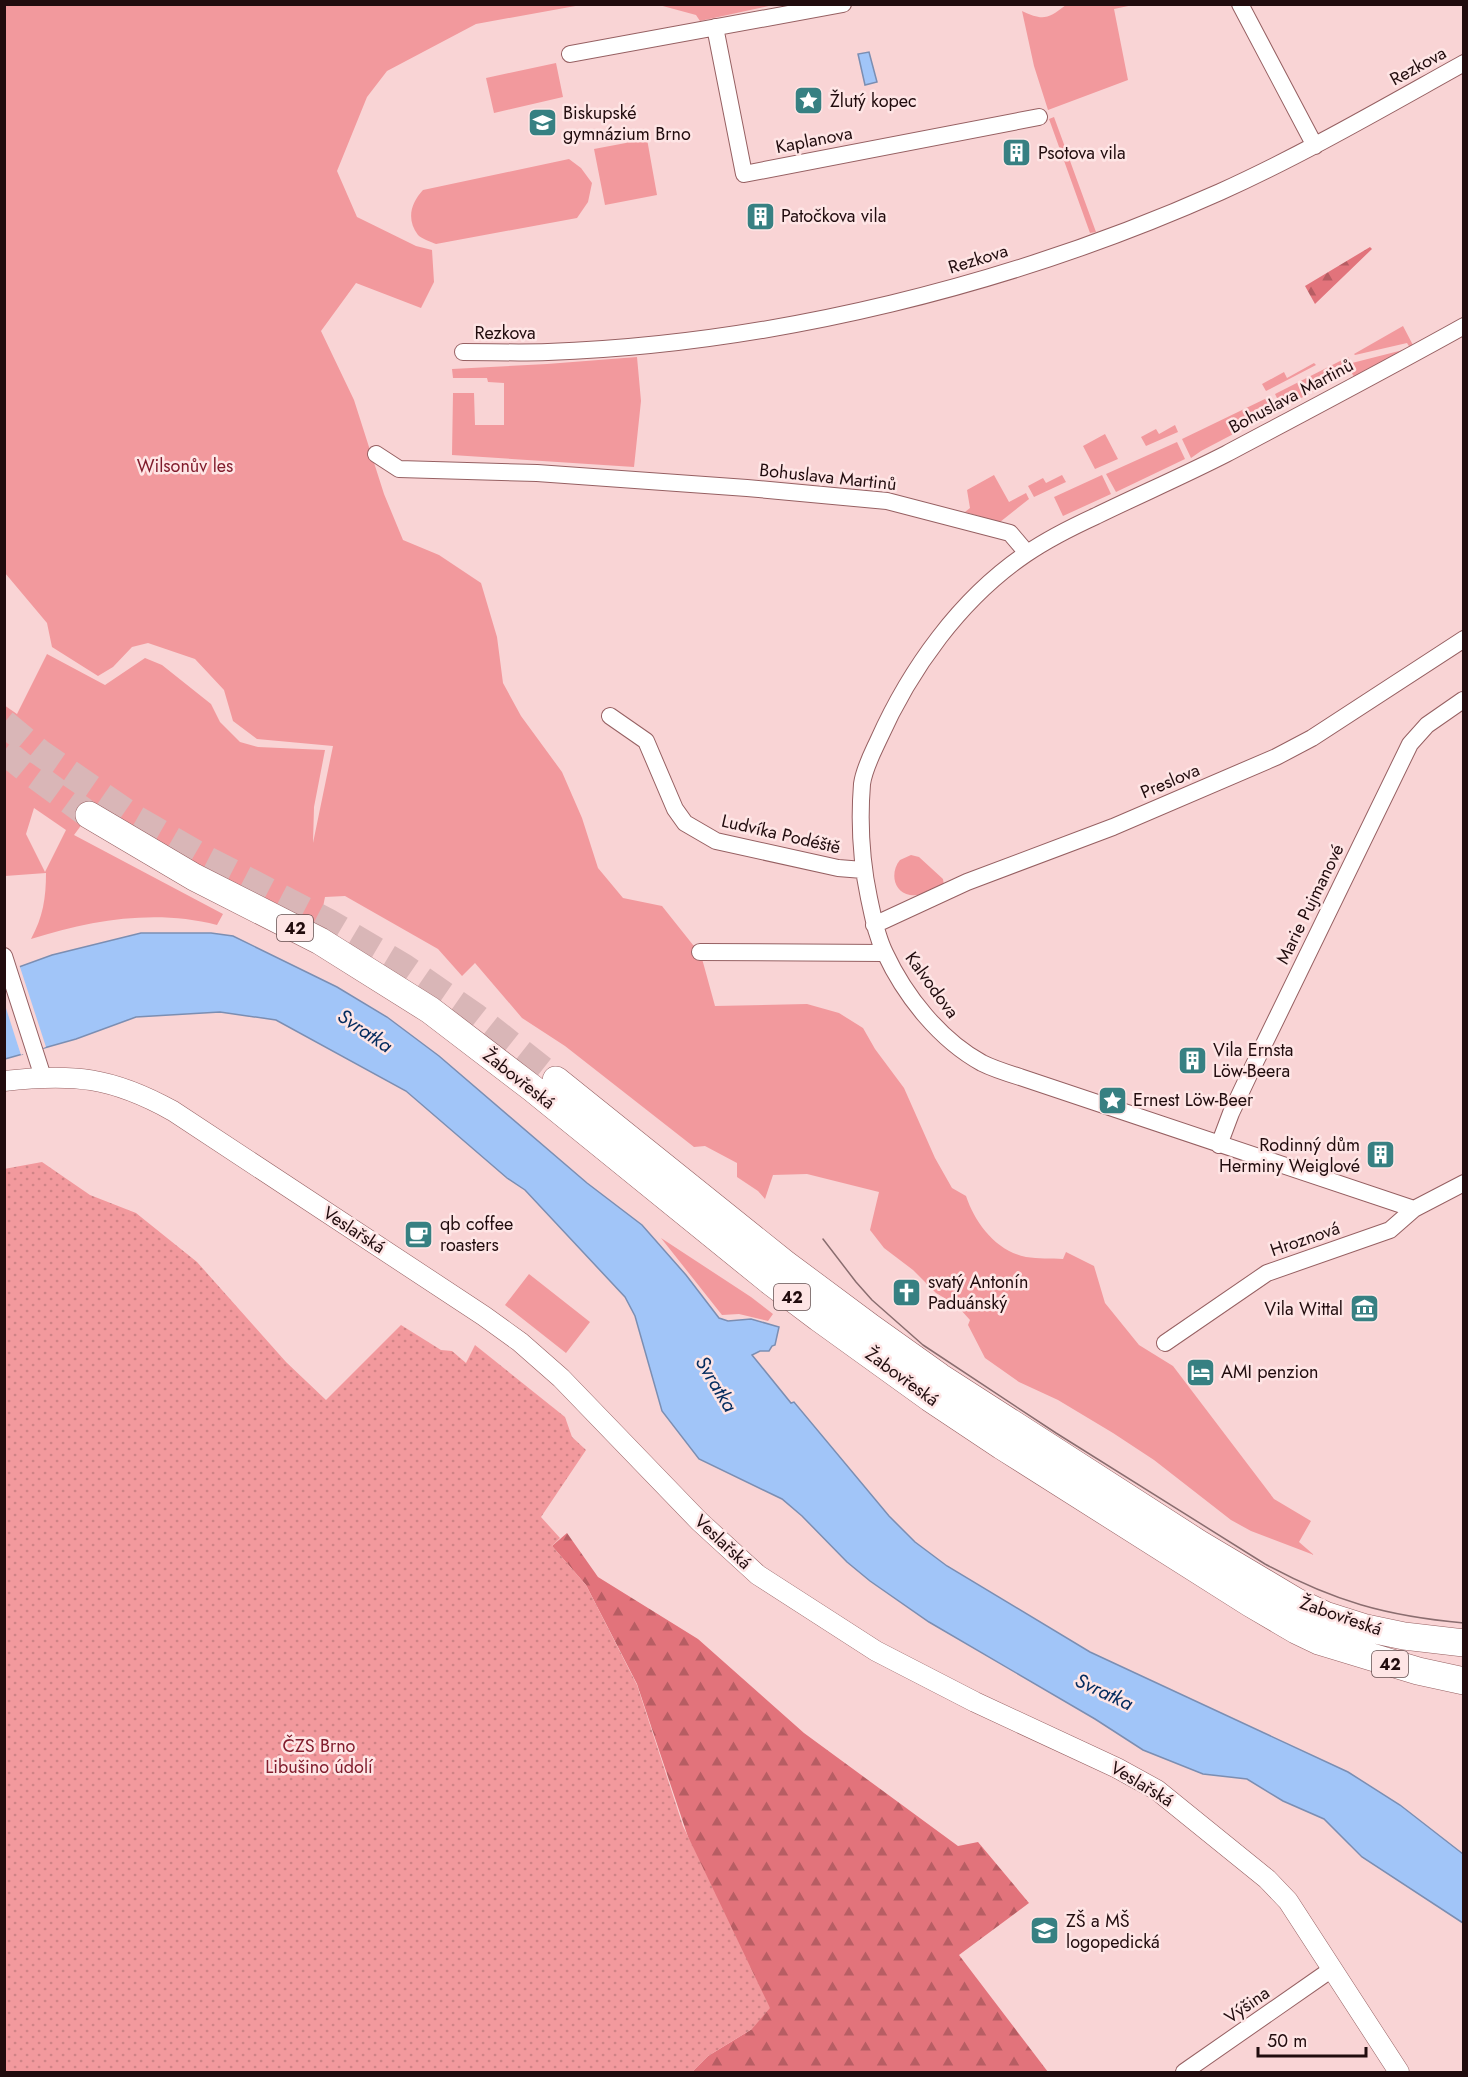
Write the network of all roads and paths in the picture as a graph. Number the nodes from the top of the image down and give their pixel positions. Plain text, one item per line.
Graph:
1 (843, 4) edge
2 (1237, 6) edge
3 (715, 27) junction
4 (570, 54) dead end
5 (1464, 63) edge
6 (1039, 117) dead end
7 (1315, 146) junction
8 (1464, 326) edge
9 (463, 352) dead end
10 (376, 454) dead end
11 (1027, 553) junction
12 (1464, 639) edge
13 (1463, 700) edge
14 (610, 716) dead end
15 (89, 815) tunnel mouth
16 (863, 870) junction
17 (874, 925) junction
18 (700, 952) dead end
19 (885, 953) junction
20 (6, 959) edge
21 (43, 1077) junction
22 (556, 1080) tunnel mouth
23 (4, 1081) edge
24 (1219, 1145) junction
25 (1464, 1183) edge
26 (1414, 1209) junction
27 (1165, 1343) dead end
28 (1319, 1641) junction
29 (1458, 1644) edge
30 (1464, 1665) edge
31 (1464, 1680) edge
32 (1332, 1969) junction
33 (1184, 2073) edge
34 (1399, 2073) edge

1 - 3 street
2 - 7 street
3 - 4 street
3 - 6 street, Kaplanova
5 - 7 street, Rezkova
7 - 9 street, Rezkova
8 - 11 street, Bohuslava Martinů
10 - 11 street, Bohuslava Martinů
11 - 16 street, Kalvodova
12 - 17 street, Preslova
13 - 24 street, Marie Pujmanové
14 - 16 street, Ludvíka Podéště
15 - 28 highway, Žabovřeská / 42
16 - 17 street, Kalvodova
17 - 19 street, Kalvodova
18 - 19 street
19 - 24 street, Kalvodova
20 - 21 street
21 - 23 street, Veslařská
21 - 32 street, Veslařská
22 - 29 highway, Žabovřeská / 42
24 - 26 street, Kalvodova
25 - 26 street, Hroznová
26 - 27 street, Hroznová
28 - 30 highway, 42
28 - 31 highway, Žabovřeská / 42
32 - 33 street, Výšina
32 - 34 street, Veslařská

